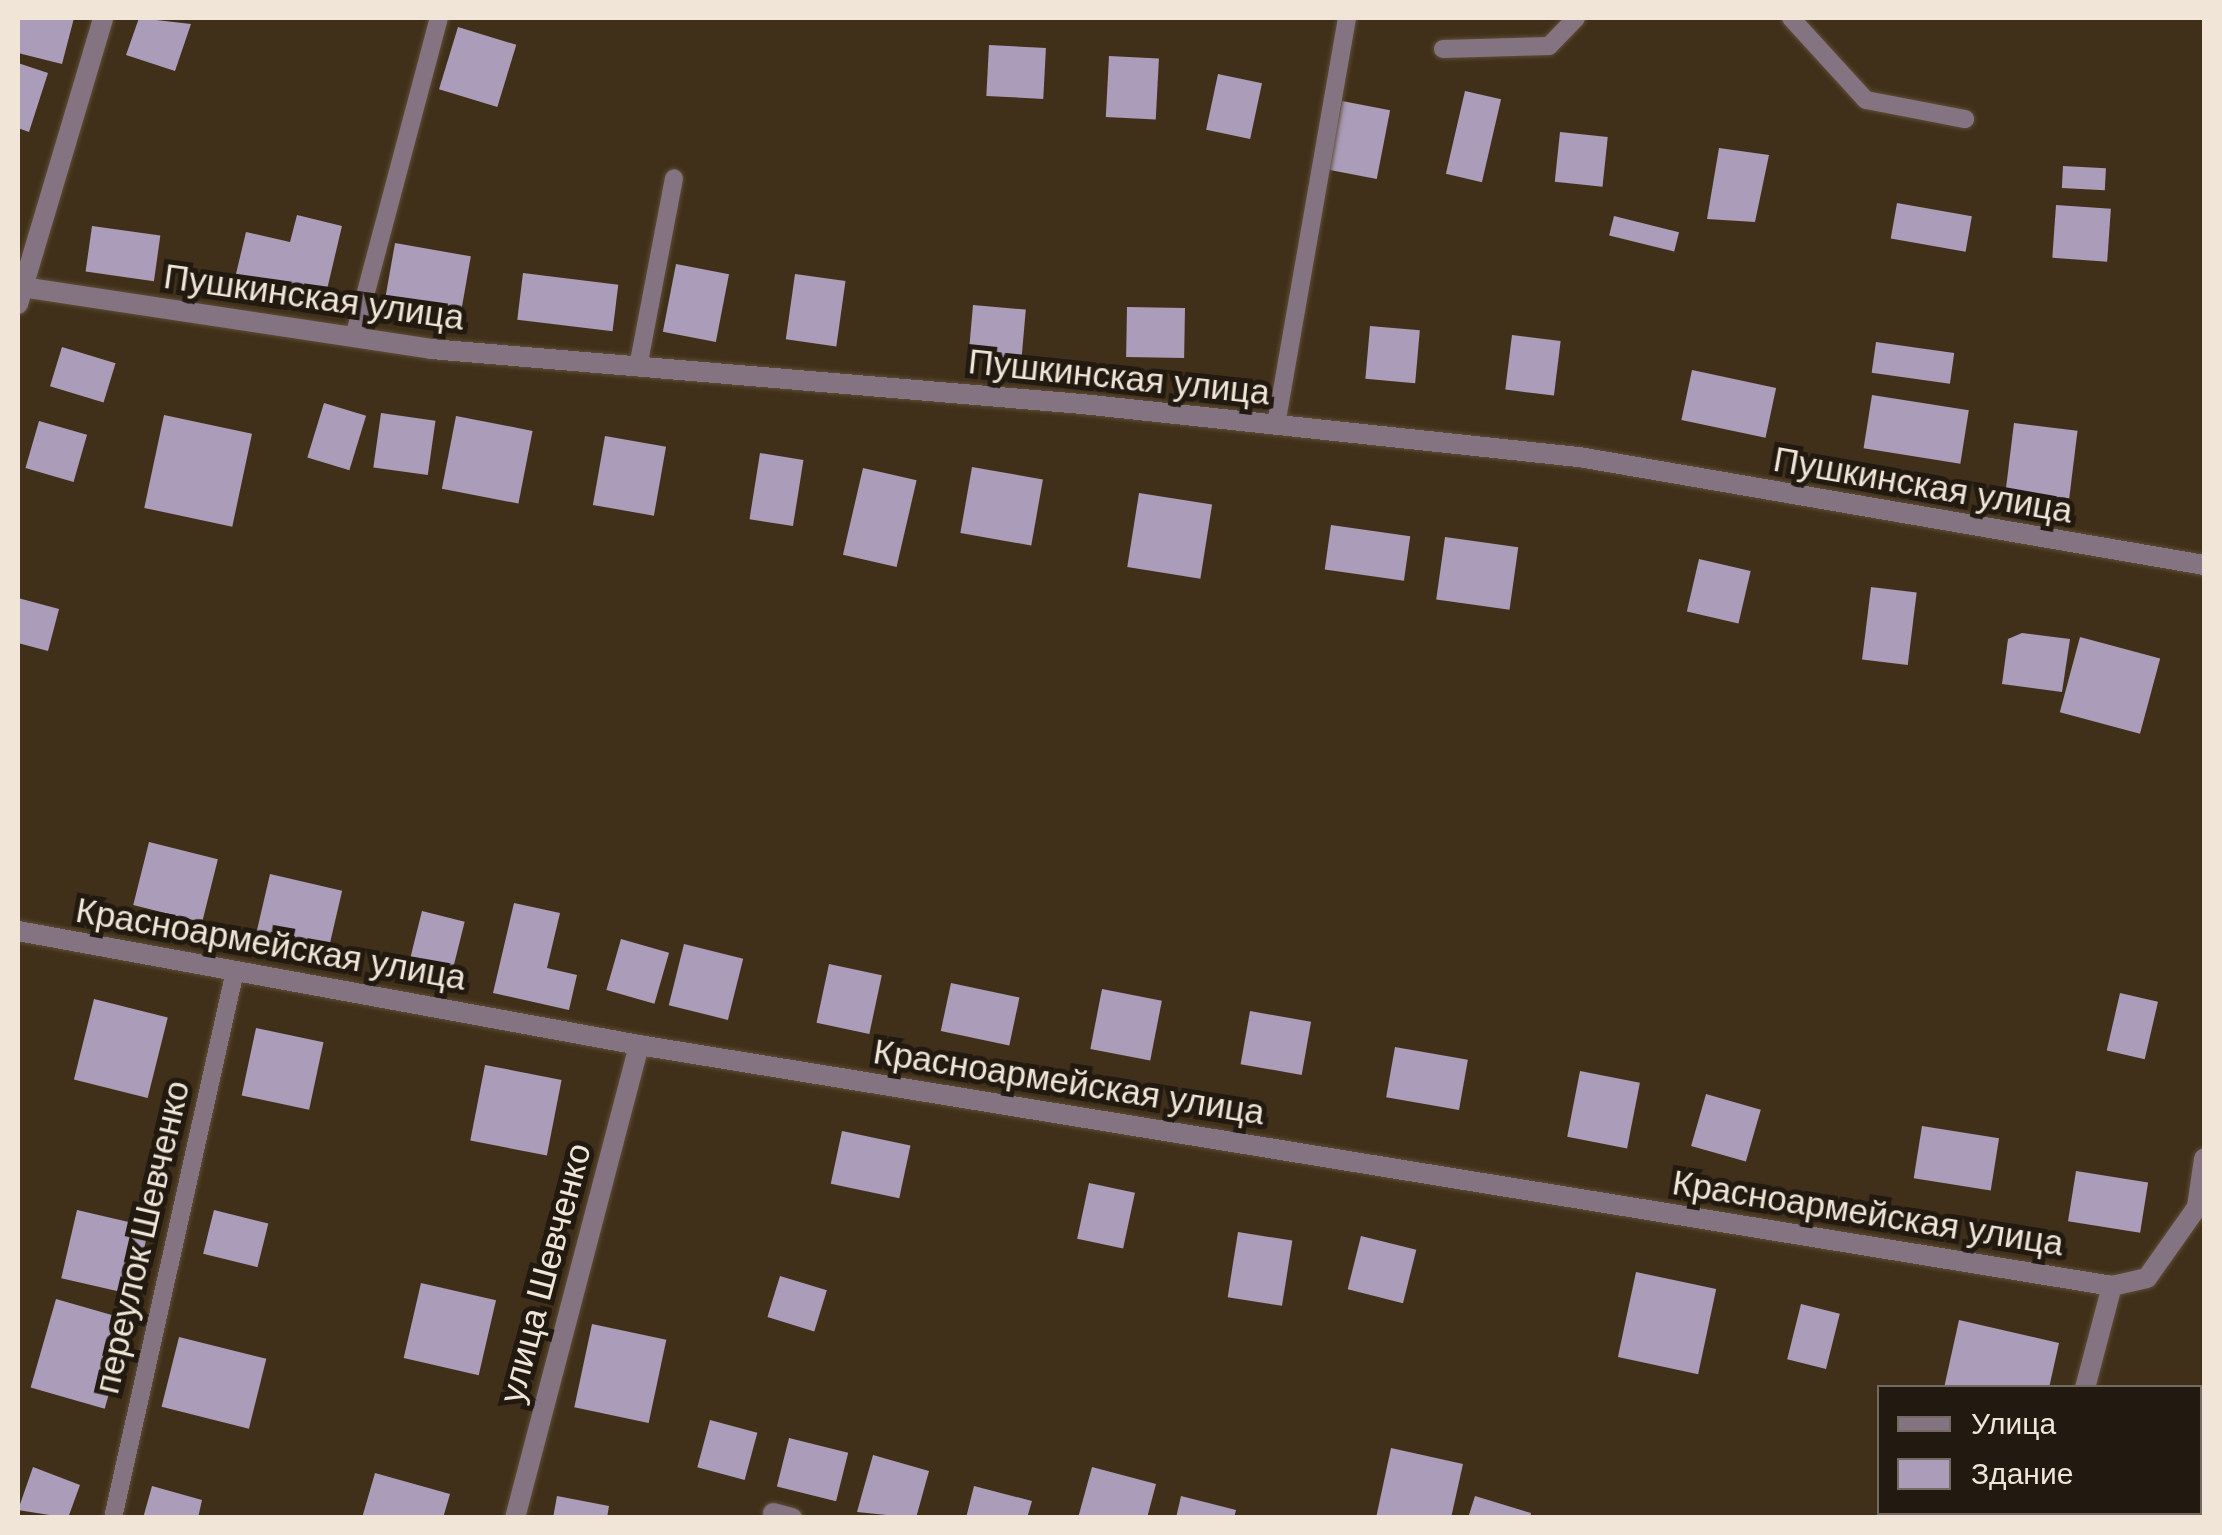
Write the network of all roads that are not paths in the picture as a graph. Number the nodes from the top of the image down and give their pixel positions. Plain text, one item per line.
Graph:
1 (103, 18) edge
2 (439, 18) edge
3 (1347, 18) edge
4 (1576, 18) edge
5 (1790, 18) edge
6 (1442, 49) dead end
7 (1965, 119) dead end
8 (674, 178) dead end
9 (20, 295) edge
10 (354, 338) junction
11 (638, 367) junction
12 (1276, 425) junction
13 (2204, 565) edge
14 (18, 931) edge
15 (235, 971) junction
16 (638, 1045) junction
17 (2204, 1159) edge
18 (2112, 1286) junction
19 (2086, 1385) edge
20 (113, 1518) edge
21 (515, 1518) edge

1 - 9 street
2 - 10 lane
3 - 12 lane
4 - 6 lane
5 - 7 lane
8 - 11 lane
9 - 10 street, Пушкинская улица
10 - 11 street, Пушкинская улица
11 - 12 street, Пушкинская улица
12 - 13 street, Пушкинская улица
14 - 15 street, Красноармейская улица
15 - 16 street, Красноармейская улица
15 - 20 lane, переулок Шевченко
16 - 18 street, Красноармейская улица
16 - 21 street, улица Шевченко
17 - 18 street
18 - 19 street

